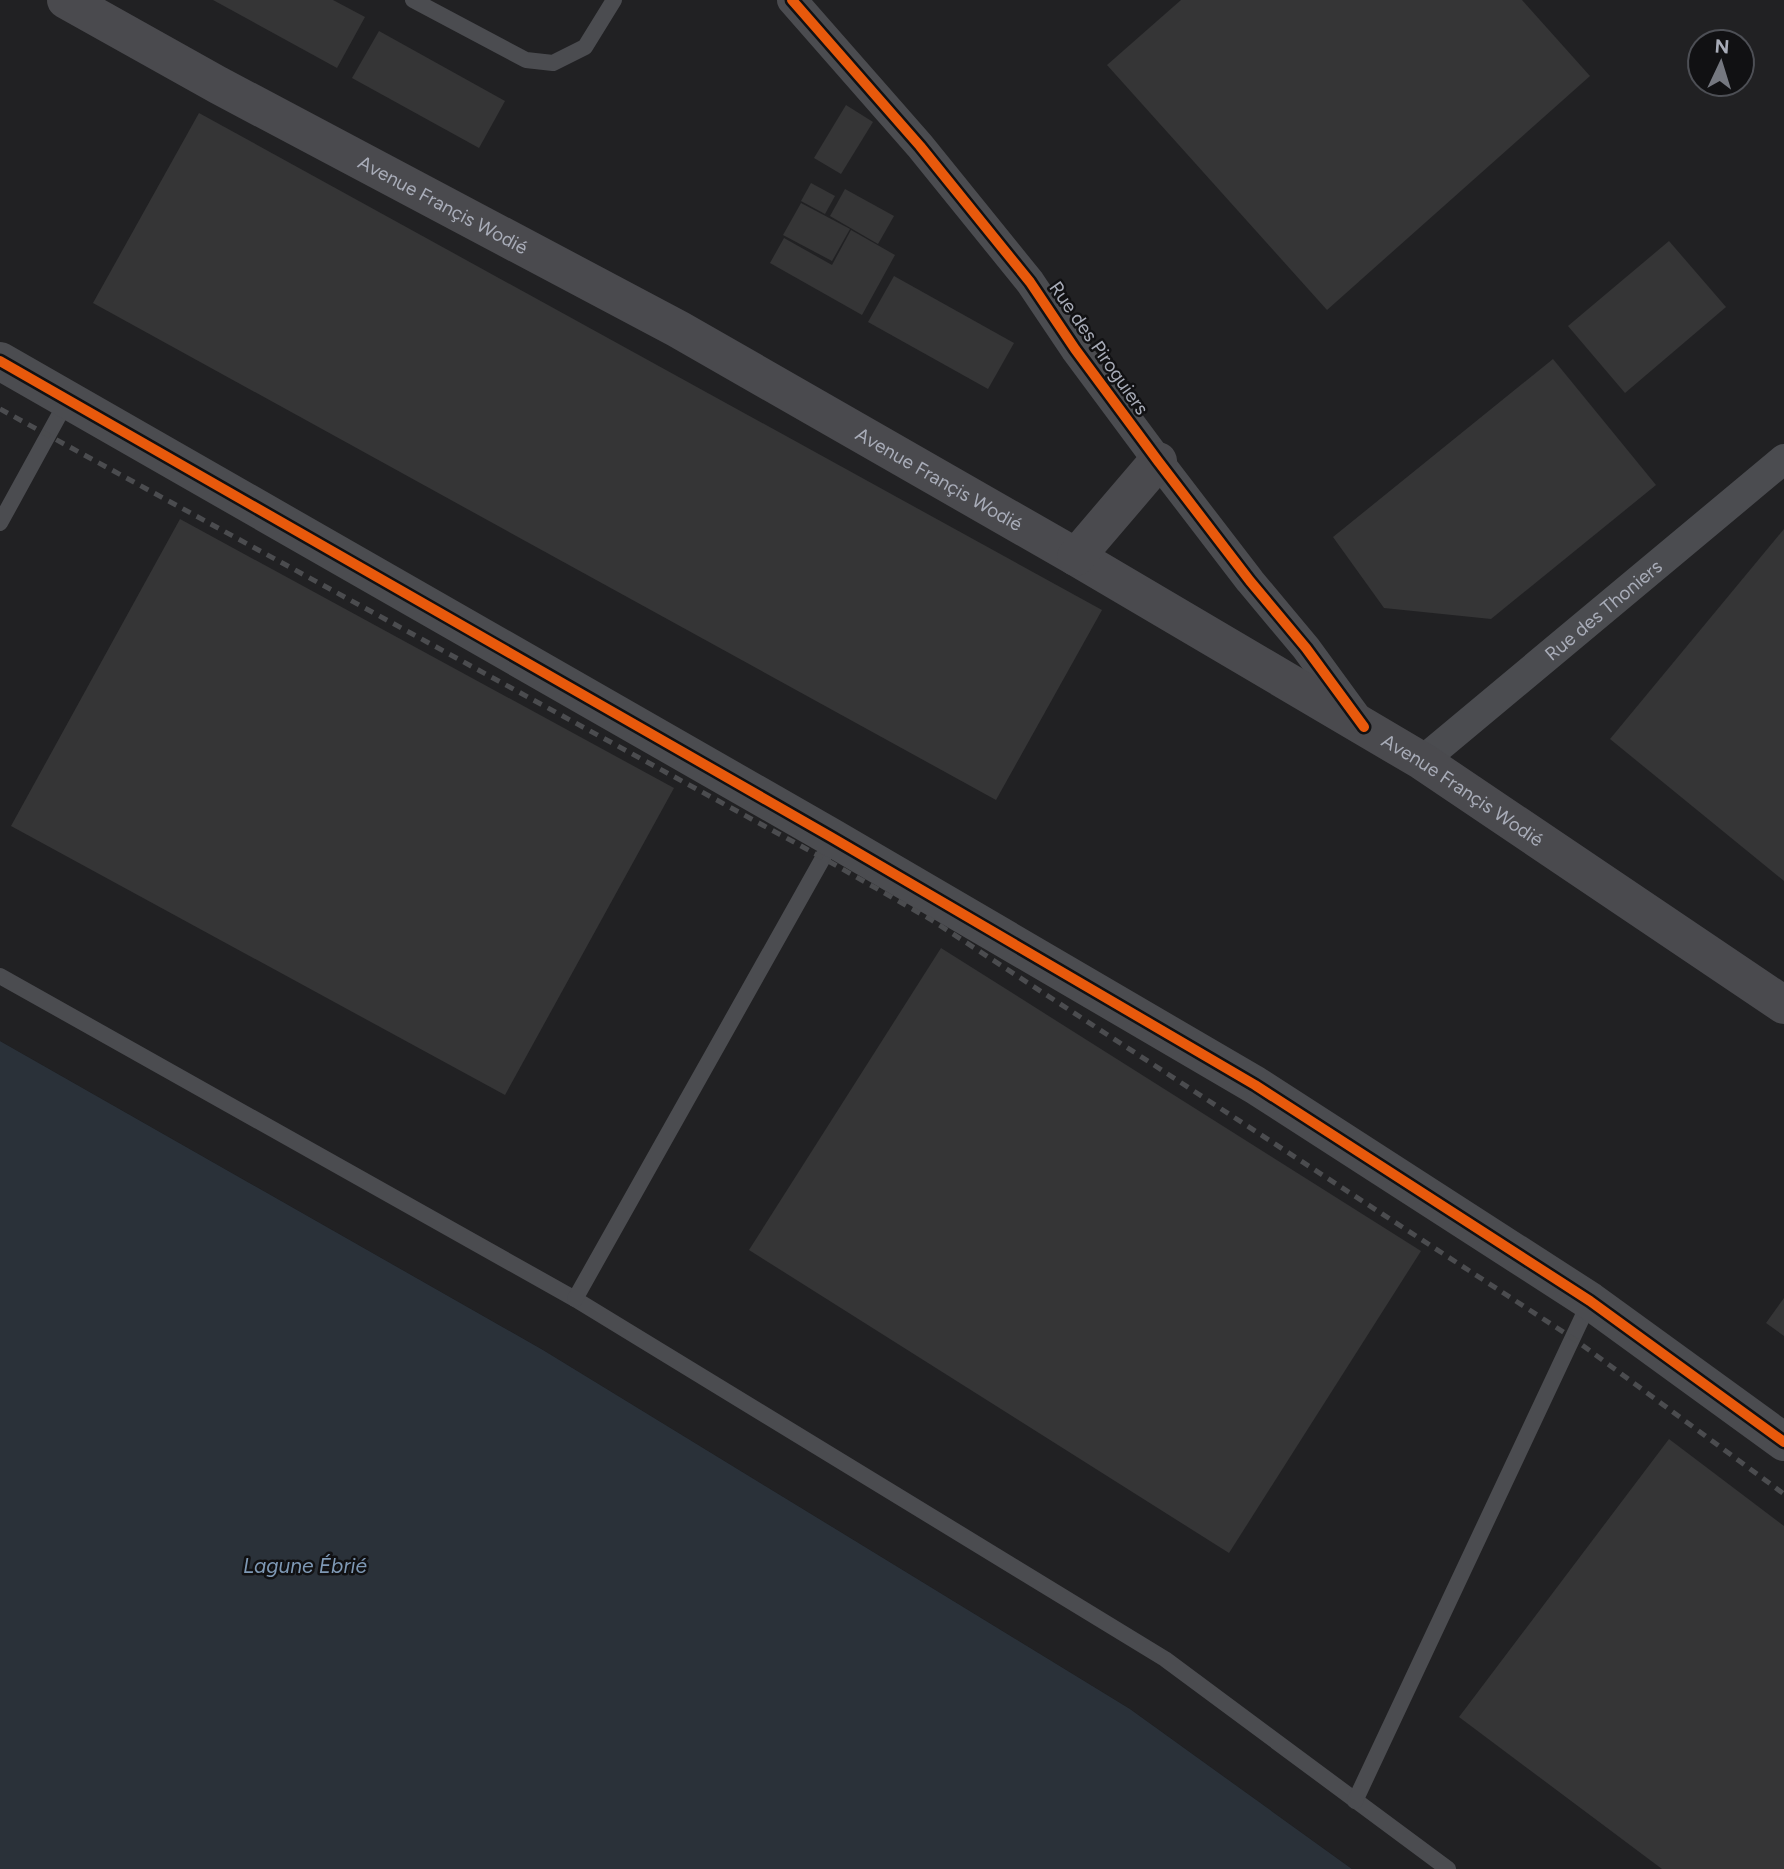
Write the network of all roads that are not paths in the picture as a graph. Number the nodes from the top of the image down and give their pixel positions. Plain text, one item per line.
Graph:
1 (67, 0) edge
2 (413, 0) edge
3 (614, 0) edge
4 (792, 0) edge
5 (0, 361) edge
6 (68, 399) junction
7 (1784, 459) edge
8 (1158, 461) junction
9 (0, 523) edge
10 (1076, 557) junction
11 (1364, 727) junction
12 (1422, 761) junction
13 (831, 837) junction
14 (0, 976) edge
15 (1784, 1005) edge
16 (575, 1299) junction
17 (1590, 1301) junction
18 (1784, 1442) edge
19 (1355, 1801) junction
20 (1448, 1869) edge

1 - 10 main road, Avenue Françis Wodié
2 - 3 lane
4 - 8 street, Rue des Piroguiers
5 - 6 street
6 - 9 lane
6 - 13 street
7 - 12 street, Rue des Thoniers
8 - 10 main road
8 - 11 street, Rue des Piroguiers
10 - 11 main road, Avenue Françis Wodié
11 - 12 main road, Avenue Françis Wodié
12 - 15 main road, Avenue Françis Wodié
13 - 16 lane
13 - 17 street
14 - 16 lane
16 - 19 lane
17 - 18 street
17 - 19 lane
19 - 20 lane

